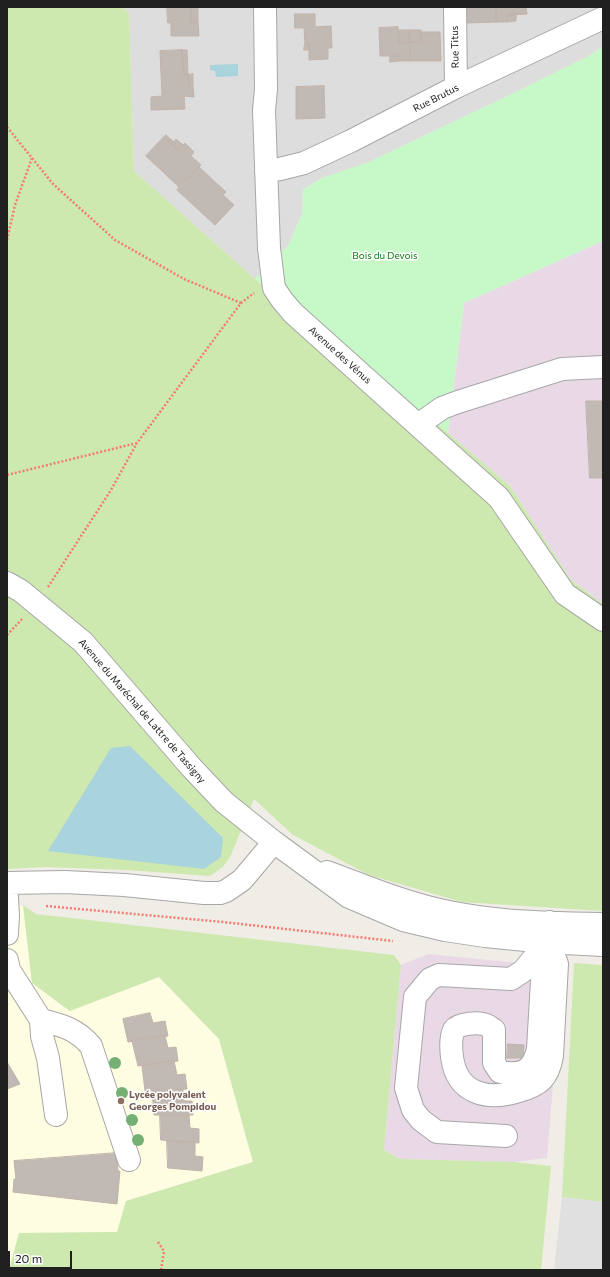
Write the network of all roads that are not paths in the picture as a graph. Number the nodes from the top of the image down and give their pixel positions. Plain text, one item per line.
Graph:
1 (265, 7) edge
2 (455, 7) edge
3 (603, 18) edge
4 (456, 87) junction
5 (266, 171) junction
6 (603, 368) edge
7 (418, 425) junction
8 (7, 583) edge
9 (603, 620) edge
10 (274, 842) junction
11 (7, 883) edge
12 (7, 897) edge
13 (603, 924) edge
14 (548, 932) junction
15 (7, 934) edge
16 (603, 945) edge
17 (7, 960) edge
18 (41, 1020) junction
19 (56, 1115) dead end
20 (506, 1136) dead end
21 (129, 1160) dead end

1 - 5 street, Avenue des Vénus
2 - 4 street, Rue Titus
3 - 4 street, Rue Brutus
4 - 5 street, Rue Brutus
5 - 7 street, Avenue des Vénus
6 - 7 street
7 - 9 street, Avenue des Vénus
8 - 10 street, Avenue du Maréchal de Lattre de Tassigny
10 - 11 street
10 - 14 street, Avenue du Maréchal de Lattre de Tassigny
12 - 15 street
13 - 14 street, Avenue du Maréchal de Lattre de Tassigny
14 - 14 street
14 - 16 street, Avenue du Maréchal de Lattre de Tassigny
14 - 20 street
17 - 18 street
18 - 19 street
18 - 21 street

